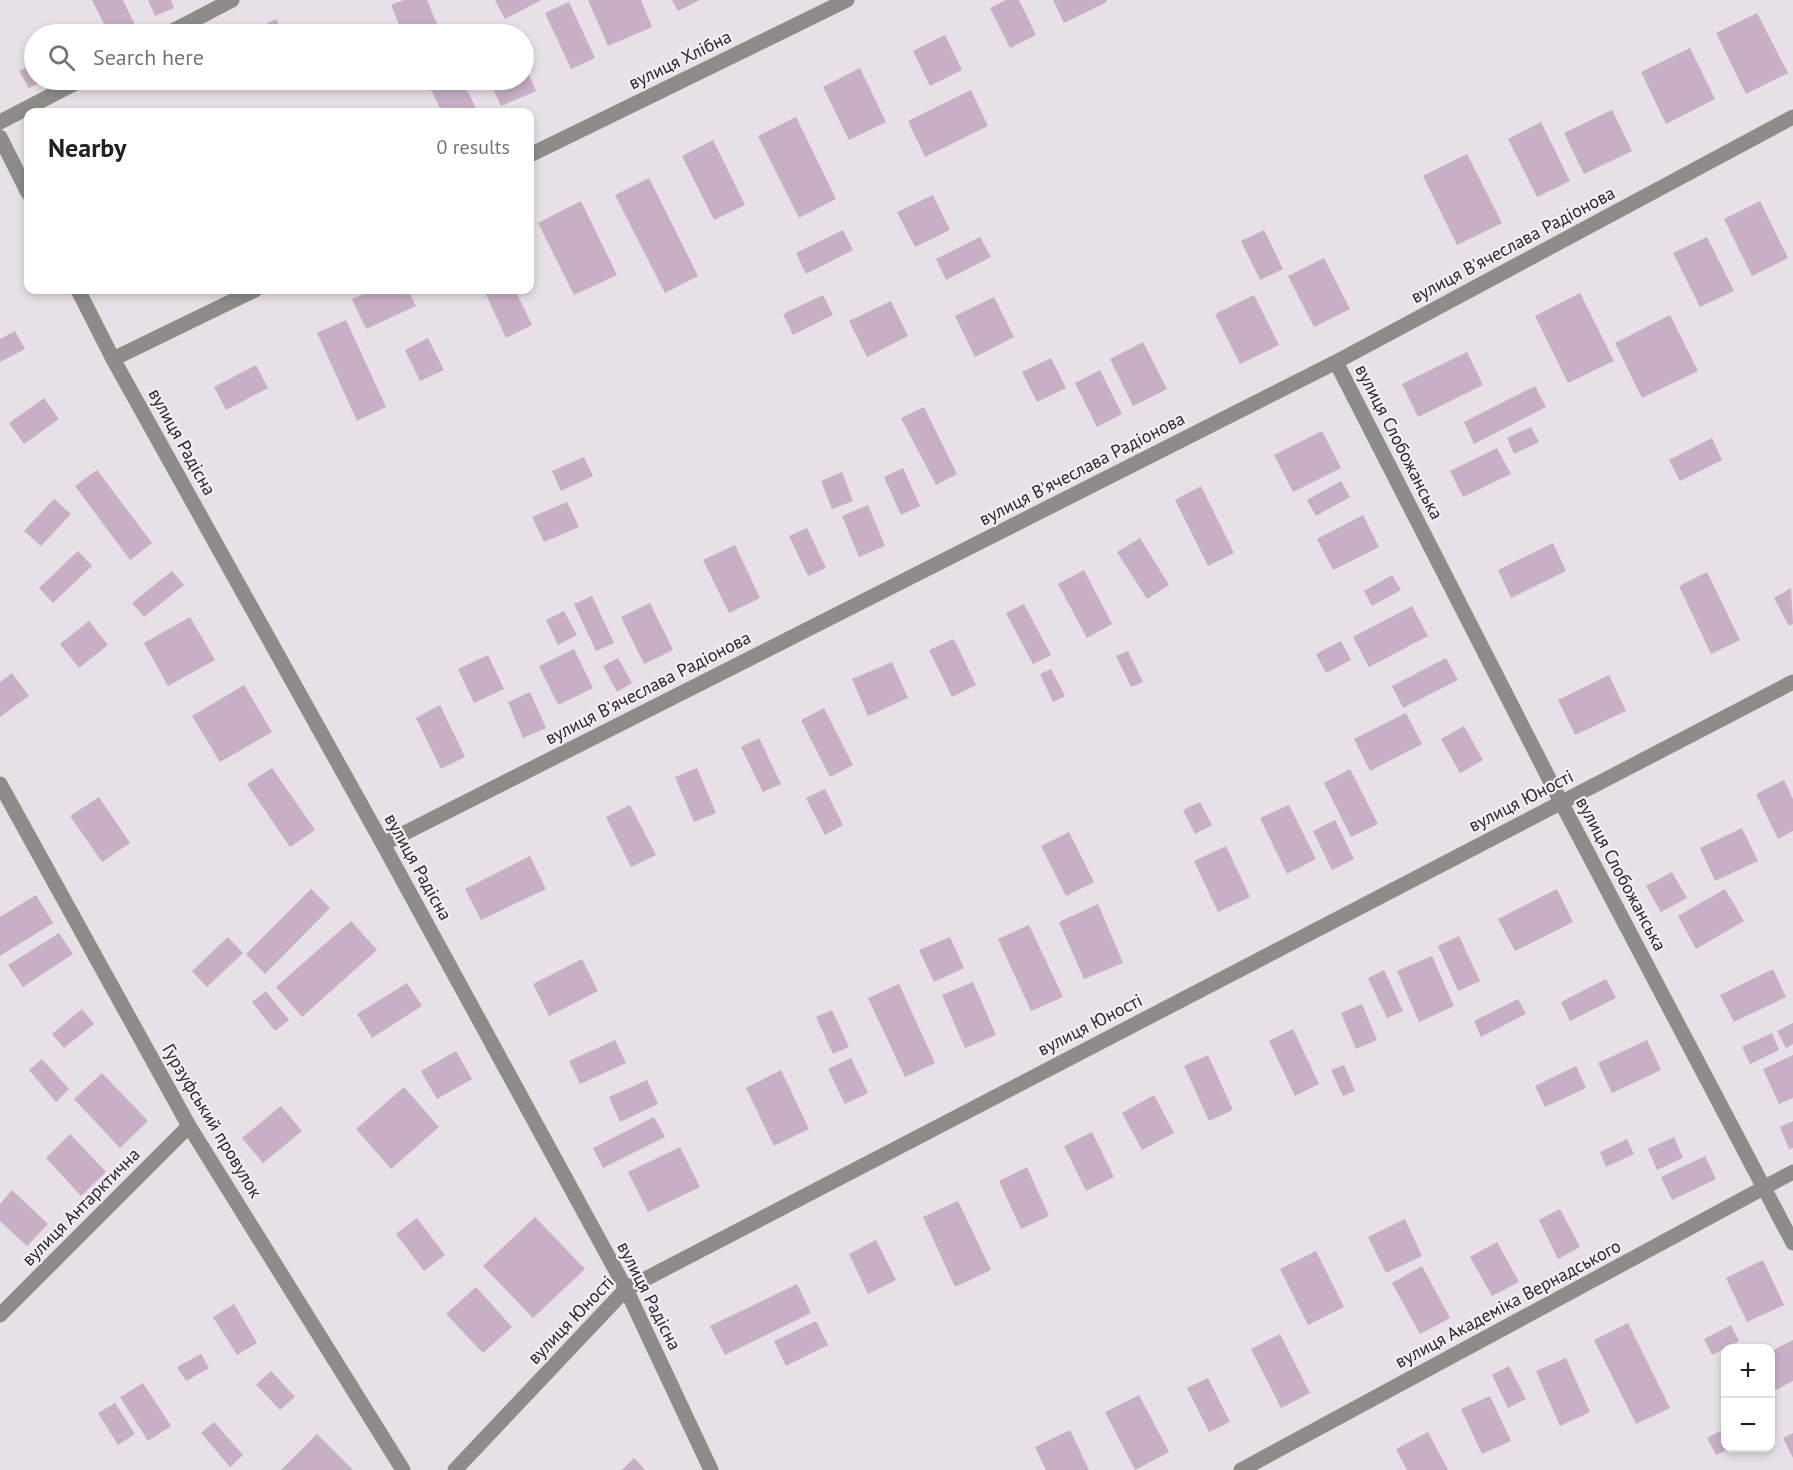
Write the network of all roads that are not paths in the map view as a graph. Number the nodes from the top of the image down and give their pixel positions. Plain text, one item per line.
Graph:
1 (232, 0) edge
2 (847, 0) edge
3 (186, 24) edge
4 (62, 90) edge
5 (27, 108) edge
6 (24, 110) edge
7 (1793, 117) edge
8 (0, 122) edge
9 (0, 137) edge
10 (534, 153) edge
11 (24, 185) edge
12 (80, 294) edge
13 (247, 294) edge
14 (113, 359) junction
15 (1336, 362) junction
16 (1793, 682) edge
17 (0, 784) edge
18 (1561, 802) junction
19 (383, 844) junction
20 (189, 1126) junction
21 (1793, 1172) edge
22 (1763, 1187) junction
23 (1793, 1243) edge
24 (626, 1289) junction
25 (0, 1315) edge
26 (403, 1470) edge
27 (455, 1470) edge
28 (711, 1470) edge
29 (1241, 1470) edge

1 - 3 street
2 - 10 street, вулиця Хлібна
4 - 5 street
6 - 8 street
7 - 15 street, вулиця В'ячеслава Радіонова
9 - 11 street
12 - 14 street, вулиця Радісна
13 - 14 street
14 - 19 street, вулиця Радісна
15 - 18 street, вулиця Слобожанська
15 - 19 street, вулиця В'ячеслава Радіонова
16 - 18 street, вулиця Юності
17 - 20 street, Гурзуфський провулок
18 - 22 street, вулиця Слобожанська
18 - 24 street, вулиця Юності
19 - 24 street, вулиця Радісна
20 - 25 street, вулиця Антарктична
20 - 26 street, Гурзуфський провулок
21 - 22 street, вулиця Академіка Вернадського
22 - 23 street, вулиця Слобожанська
22 - 29 street, вулиця Академіка Вернадського
24 - 27 street, вулиця Юності
24 - 28 street, вулиця Радісна

